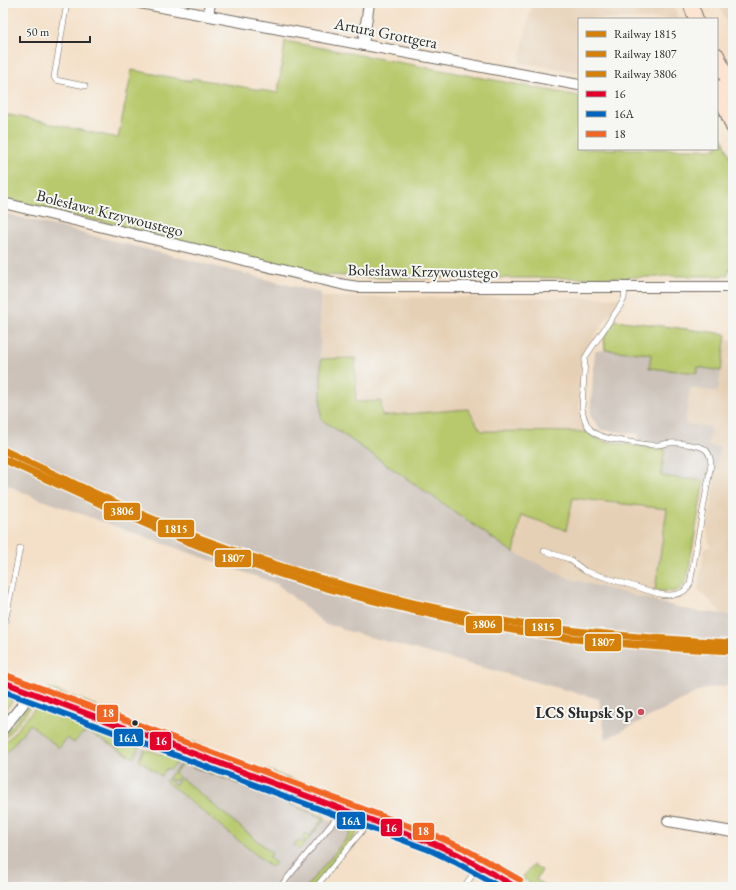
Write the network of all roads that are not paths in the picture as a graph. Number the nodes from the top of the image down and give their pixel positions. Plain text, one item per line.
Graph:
1 (67, 3) edge
2 (140, 3) edge
3 (210, 3) edge
4 (369, 3) edge
5 (690, 3) edge
6 (208, 16) junction
7 (696, 18) edge
8 (364, 45) junction
9 (718, 57) edge
10 (578, 84) edge
11 (85, 86) dead end
12 (718, 90) edge
13 (733, 93) edge
14 (726, 112) edge
15 (733, 127) edge
16 (3, 203) edge
17 (625, 287) junction
18 (733, 287) edge
19 (20, 548) dead end
20 (544, 551) dead end
21 (3, 632) edge
22 (3, 682) edge
23 (28, 691) junction
24 (3, 729) edge
25 (343, 809) junction
26 (371, 820) junction
27 (668, 821) dead end
28 (733, 832) edge
29 (478, 866) junction
30 (280, 887) edge
31 (316, 887) edge
32 (464, 887) edge
33 (516, 887) edge

1 - 11 lane
2 - 6 street, Artura Grottgera
3 - 6 street
4 - 8 street
5 - 7 street
6 - 8 street, Artura Grottgera
8 - 10 street, Artura Grottgera
9 - 13 street
12 - 14 street
14 - 15 street
16 - 17 street, Bolesława Krzywoustego
17 - 18 street, Bolesława Krzywoustego
17 - 20 lane
19 - 21 lane
22 - 23 street
23 - 24 street
23 - 25 street
25 - 26 street
25 - 30 lane
26 - 29 street
26 - 31 lane
27 - 28 street
29 - 32 lane
29 - 33 street

